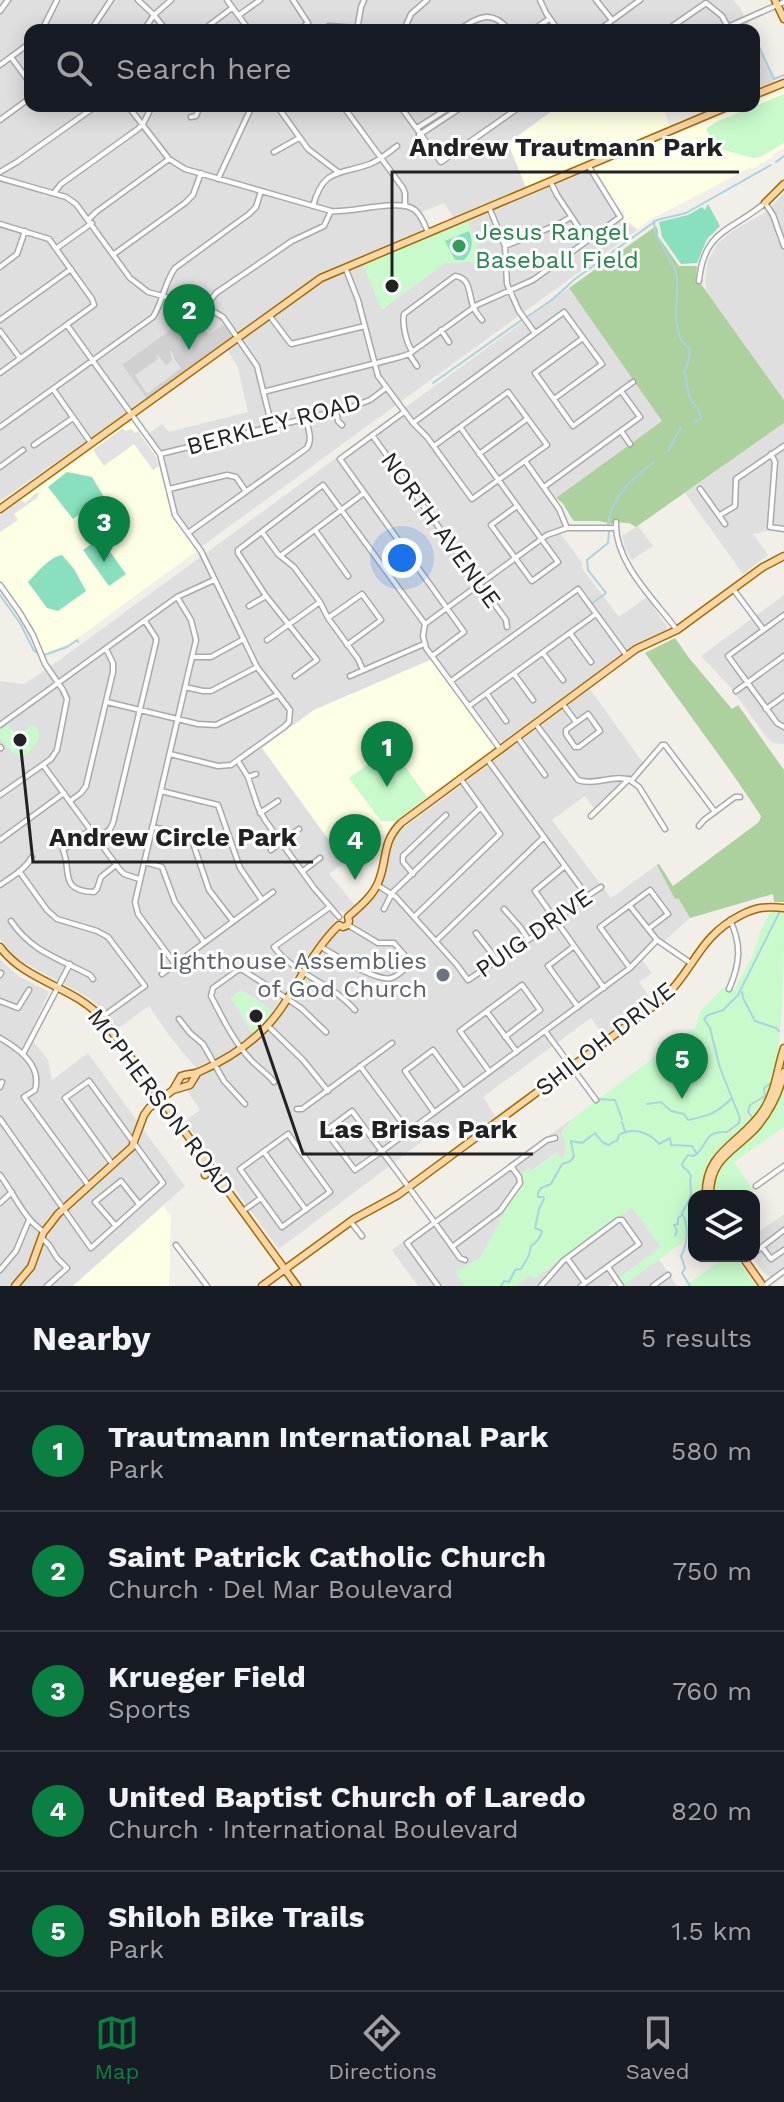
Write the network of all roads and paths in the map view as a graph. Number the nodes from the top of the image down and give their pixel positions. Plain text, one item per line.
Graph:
1 (8, 0) edge
2 (57, 0) edge
3 (111, 0) edge
4 (138, 0) edge
5 (171, 0) edge
6 (227, 0) edge
7 (260, 0) edge
8 (293, 0) edge
9 (364, 0) edge
10 (427, 0) edge
11 (540, 0) edge
12 (596, 0) edge
13 (640, 0) edge
14 (779, 2) edge
15 (232, 8) junction
16 (0, 11) edge
17 (154, 15) junction
18 (238, 15) junction
19 (549, 19) junction
20 (784, 19) edge
21 (612, 20) junction
22 (45, 24) edge
23 (95, 24) edge
24 (148, 24) edge
25 (161, 24) edge
26 (211, 24) edge
27 (245, 24) edge
28 (307, 24) edge
29 (358, 24) edge
30 (406, 24) edge
31 (467, 24) edge
32 (504, 24) edge
33 (542, 24) edge
34 (553, 24) edge
35 (607, 24) edge
36 (676, 24) edge
37 (726, 24) edge
38 (734, 24) edge
39 (24, 47) edge
40 (11, 57) junction
41 (0, 65) edge
42 (24, 75) edge
43 (784, 83) edge
44 (760, 93) edge
45 (24, 102) edge
46 (88, 112) edge
47 (133, 112) edge
48 (149, 112) edge
49 (198, 112) edge
50 (249, 112) edge
51 (281, 112) edge
52 (347, 112) edge
53 (404, 112) edge
54 (449, 112) edge
55 (513, 112) edge
56 (714, 112) edge
57 (191, 117) dead end
58 (0, 120) edge
59 (143, 124) junction
60 (418, 132) junction
61 (299, 138) junction
62 (397, 146) dead end
63 (274, 152) dead end
64 (381, 158) junction
65 (169, 159) junction
66 (588, 165) junction
67 (0, 172) edge
68 (338, 172) junction
69 (201, 173) junction
70 (0, 178) edge
71 (218, 179) junction
72 (550, 181) junction
73 (784, 184) edge
74 (261, 191) junction
75 (54, 194) junction
76 (765, 203) junction
77 (405, 205) junction
78 (313, 206) junction
79 (489, 207) junction
80 (331, 211) junction
81 (571, 217) junction
82 (90, 221) junction
83 (0, 224) edge
84 (25, 231) junction
85 (428, 233) junction
86 (587, 241) junction
87 (505, 246) junction
88 (784, 246) edge
89 (57, 248) junction
90 (114, 254) junction
91 (0, 267) edge
92 (345, 267) junction
93 (71, 269) junction
94 (699, 281) dead end
95 (510, 291) junction
96 (162, 296) junction
97 (473, 307) junction
98 (209, 309) junction
99 (269, 315) junction
100 (0, 320) edge
101 (482, 320) dead end
102 (67, 325) junction
103 (365, 326) junction
104 (441, 330) junction
105 (0, 331) edge
106 (535, 333) junction
107 (237, 337) junction
108 (583, 338) junction
109 (449, 342) dead end
110 (411, 352) junction
111 (21, 359) junction
112 (92, 361) junction
113 (374, 365) junction
114 (417, 366) dead end
115 (0, 373) edge
116 (633, 382) dead end
117 (386, 388) junction
118 (53, 389) junction
119 (621, 391) junction
120 (263, 392) junction
121 (554, 399) junction
122 (336, 411) junction
123 (404, 412) junction
124 (131, 415) junction
125 (73, 418) junction
126 (306, 419) junction
127 (527, 419) junction
128 (413, 423) junction
129 (342, 425) dead end
130 (0, 427) edge
131 (272, 427) junction
132 (460, 427) junction
133 (621, 431) junction
134 (372, 435) junction
135 (92, 443) junction
136 (630, 444) dead end
137 (34, 445) dead end
138 (434, 446) junction
139 (784, 446) edge
140 (23, 450) dead end
141 (160, 454) junction
142 (479, 454) junction
143 (771, 454) junction
144 (525, 461) junction
145 (0, 467) edge
146 (498, 480) junction
147 (544, 487) junction
148 (169, 489) junction
149 (700, 489) dead end
150 (246, 491) junction
151 (364, 493) junction
152 (517, 506) junction
153 (0, 509) edge
154 (341, 510) junction
155 (720, 515) junction
156 (725, 524) dead end
157 (567, 528) junction
158 (784, 529) edge
159 (315, 530) junction
160 (262, 532) junction
161 (188, 533) junction
162 (541, 539) junction
163 (280, 556) junction
164 (784, 556) edge
165 (515, 558) junction
166 (348, 576) dead end
167 (214, 580) junction
168 (480, 584) junction
169 (0, 585) edge
170 (733, 589) junction
171 (266, 596) junction
172 (177, 597) junction
173 (320, 602) junction
174 (249, 606) dead end
175 (447, 608) junction
176 (596, 614) junction
177 (784, 615) edge
178 (328, 618) junction
179 (145, 621) junction
180 (289, 623) junction
181 (425, 624) junction
182 (507, 627) dead end
183 (764, 629) junction
184 (677, 630) junction
185 (570, 633) junction
186 (242, 640) junction
187 (267, 640) dead end
188 (424, 644) junction
189 (347, 645) junction
190 (106, 649) junction
191 (543, 653) junction
192 (432, 656) junction
193 (627, 656) junction
194 (784, 656) edge
195 (192, 657) junction
196 (591, 662) dead end
197 (257, 667) junction
198 (363, 670) junction
199 (514, 674) junction
200 (295, 676) dead end
201 (350, 676) dead end
202 (563, 680) dead end
203 (451, 681) junction
204 (747, 683) junction
205 (58, 684) junction
206 (185, 687) junction
207 (736, 691) dead end
208 (487, 694) junction
209 (277, 695) junction
210 (784, 696) edge
211 (533, 700) dead end
212 (107, 702) junction
213 (562, 703) junction
214 (469, 706) junction
215 (766, 709) junction
216 (140, 710) junction
217 (178, 719) junction
218 (506, 721) dead end
219 (1, 722) edge
220 (576, 722) junction
221 (535, 723) junction
222 (784, 727) edge
223 (517, 737) junction
224 (500, 749) junction
225 (170, 754) junction
226 (487, 759) junction
227 (238, 761) junction
228 (43, 765) junction
229 (256, 774) dead end
230 (545, 775) dead end
231 (248, 777) junction
232 (460, 778) junction
233 (630, 780) junction
234 (161, 791) junction
235 (64, 793) junction
236 (0, 795) edge
237 (740, 797) dead end
238 (70, 801) junction
239 (278, 801) dead end
240 (481, 807) junction
241 (715, 812) junction
242 (260, 813) junction
243 (446, 815) dead end
244 (591, 816) dead end
245 (699, 826) dead end
246 (152, 827) junction
247 (299, 829) dead end
248 (665, 829) dead end
249 (90, 830) junction
250 (544, 837) junction
251 (98, 839) junction
252 (0, 840) edge
253 (281, 842) junction
254 (58, 844) dead end
255 (63, 850) junction
256 (271, 850) dead end
257 (32, 857) dead end
258 (320, 858) dead end
259 (144, 862) junction
260 (116, 865) junction
261 (565, 866) junction
262 (19, 871) junction
263 (302, 871) junction
264 (413, 874) junction
265 (139, 879) junction
266 (0, 885) edge
267 (377, 885) junction
268 (601, 887) dead end
269 (273, 892) dead end
270 (392, 893) junction
271 (587, 896) junction
272 (262, 900) junction
273 (630, 905) junction
274 (330, 907) junction
275 (780, 907) edge
276 (384, 909) dead end
277 (504, 909) dead end
278 (414, 917) junction
279 (730, 920) junction
280 (11, 921) dead end
281 (233, 921) junction
282 (339, 921) junction
283 (348, 921) junction
284 (556, 921) junction
285 (648, 929) junction
286 (476, 933) dead end
287 (528, 939) junction
288 (657, 940) junction
289 (436, 941) junction
290 (204, 943) junction
291 (319, 946) junction
292 (0, 947) edge
293 (574, 947) junction
294 (497, 960) junction
295 (70, 964) junction
296 (175, 964) junction
297 (692, 964) junction
298 (630, 968) junction
299 (303, 972) junction
300 (162, 974) dead end
301 (93, 979) dead end
302 (59, 988) junction
303 (604, 988) junction
304 (729, 989) dead end
305 (29, 990) dead end
306 (287, 999) junction
307 (0, 1001) edge
308 (578, 1007) junction
309 (355, 1010) dead end
310 (487, 1011) junction
311 (102, 1018) junction
312 (179, 1019) dead end
313 (268, 1026) junction
314 (545, 1031) junction
315 (326, 1032) dead end
316 (505, 1037) junction
317 (0, 1038) edge
318 (392, 1043) dead end
319 (241, 1048) junction
320 (784, 1048) edge
321 (517, 1052) junction
322 (23, 1054) junction
323 (214, 1064) junction
324 (360, 1066) junction
325 (572, 1067) junction
326 (490, 1071) junction
327 (198, 1072) junction
328 (784, 1072) edge
329 (274, 1082) dead end
330 (173, 1090) junction
331 (328, 1091) junction
332 (463, 1091) junction
333 (161, 1098) junction
334 (596, 1100) dead end
335 (245, 1104) dead end
336 (297, 1109) dead end
337 (434, 1112) junction
338 (0, 1119) edge
339 (408, 1131) junction
340 (555, 1138) dead end
341 (192, 1141) junction
342 (134, 1144) junction
343 (382, 1151) junction
344 (264, 1152) junction
345 (113, 1165) junction
346 (511, 1166) junction
347 (784, 1166) edge
348 (0, 1175) edge
349 (205, 1175) dead end
350 (89, 1186) junction
351 (756, 1186) dead end
352 (408, 1187) junction
353 (708, 1190) edge
354 (709, 1190) edge
355 (12, 1192) junction
356 (261, 1198) junction
357 (0, 1203) edge
358 (139, 1204) junction
359 (306, 1210) junction
360 (61, 1211) junction
361 (243, 1211) junction
362 (29, 1220) junction
363 (350, 1221) junction
364 (433, 1221) junction
365 (115, 1226) junction
366 (784, 1230) edge
367 (44, 1236) junction
368 (362, 1236) dead end
369 (176, 1245) dead end
370 (452, 1247) junction
371 (762, 1247) joint
372 (784, 1250) edge
373 (567, 1258) junction
374 (300, 1259) junction
375 (465, 1260) dead end
376 (747, 1262) edge
377 (608, 1267) junction
378 (285, 1269) junction
379 (0, 1270) edge
380 (784, 1271) edge
381 (668, 1275) dead end
382 (296, 1284) edge
383 (583, 1284) edge
384 (15, 1286) edge
385 (47, 1286) edge
386 (207, 1286) edge
387 (262, 1286) edge
388 (438, 1286) edge
389 (541, 1286) edge
390 (621, 1286) edge
391 (653, 1286) edge
392 (763, 1286) edge

1 - 16 street
2 - 22 street
3 - 23 street
4 - 17 street
5 - 17 street
6 - 15 street
7 - 18 street
8 - 28 street
9 - 29 street
10 - 30 street
11 - 19 street
12 - 21 street
13 - 21 street
14 - 20 main road
14 - 38 street
15 - 18 street
15 - 26 street
17 - 24 street
17 - 25 street
18 - 27 street
19 - 33 street
19 - 34 street
21 - 35 street
31 - 32 street
36 - 37 street
39 - 40 street
40 - 41 street
40 - 42 street
43 - 44 main road
45 - 58 street
46 - 67 street
47 - 59 street
48 - 59 street
49 - 57 street
50 - 71 street
51 - 61 street
52 - 64 street
53 - 60 street
54 - 60 street
55 - 60 street
56 - 66 main road
59 - 65 street
59 - 75 street
61 - 63 street
61 - 68 street
62 - 64 street
64 - 68 street
64 - 77 street
65 - 69 street
65 - 82 street
66 - 72 main road
66 - 86 street
68 - 78 street
69 - 71 street
69 - 90 street
70 - 75 street
71 - 74 street
72 - 79 main road
72 - 81 street
73 - 76 main road
74 - 78 street
74 - 96 street
75 - 82 street
76 - 88 street
76 - 94 street
77 - 80 street
77 - 85 street
78 - 80 street
79 - 85 main road
79 - 87 street
80 - 98 street
81 - 86 street
81 - 87 street
82 - 89 street
82 - 90 street
83 - 84 street
84 - 89 street
84 - 91 street
85 - 92 main road
86 - 95 street
87 - 95 street
89 - 93 street
90 - 96 street
92 - 99 main road
92 - 103 street
93 - 100 street
93 - 102 street
95 - 97 street
95 - 106 street
96 - 98 street
96 - 112 street
97 - 101 street
97 - 104 street
97 - 110 street
98 - 107 street
99 - 103 street
99 - 107 main road
102 - 111 street
102 - 112 street
103 - 113 street
104 - 109 street
104 - 110 street
105 - 111 street
106 - 108 street
106 - 128 street
107 - 120 street
107 - 124 main road
108 - 121 street
108 - 121 street
110 - 113 street
110 - 114 street
111 - 115 street
112 - 118 street
112 - 124 street
113 - 117 street
113 - 120 street
116 - 119 street
117 - 122 street, BERKLEY ROAD
117 - 123 street
118 - 125 street
118 - 130 street
119 - 121 street
119 - 133 street
120 - 131 street
122 - 126 street, BERKLEY ROAD
122 - 129 street
123 - 128 street
123 - 134 street
124 - 135 main road
124 - 141 street
125 - 135 street
125 - 137 street
126 - 131 street, BERKLEY ROAD
126 - 150 street
127 - 132 street
127 - 142 street
127 - 144 street
128 - 138 street
131 - 141 street, BERKLEY ROAD
132 - 138 street
132 - 142 street
133 - 136 street
133 - 147 street
134 - 151 street
134 - 168 street, NORTH AVENUE
135 - 153 main road
138 - 146 street
139 - 143 street
140 - 145 street
141 - 148 street
142 - 146 street
143 - 155 street
143 - 158 street
144 - 146 street
144 - 147 street
146 - 152 street
147 - 157 street
148 - 150 street
148 - 161 street
149 - 155 street
150 - 161 street
151 - 154 street
151 - 175 street
152 - 162 street
152 - 165 street
154 - 159 street
154 - 160 street
154 - 181 street
155 - 156 street
157 - 162 street
157 - 184 street
159 - 163 street
159 - 166 street
160 - 163 street
160 - 171 street
161 - 167 street
162 - 165 street
162 - 165 street
163 - 173 street
164 - 170 main road
165 - 168 street
167 - 172 street
167 - 186 street
168 - 175 street
168 - 182 street, NORTH AVENUE
169 - 205 street
170 - 183 street
170 - 184 main road
171 - 174 street
171 - 180 street
172 - 179 street
172 - 195 street
173 - 178 street
173 - 180 street
175 - 181 street
175 - 192 street
176 - 185 street
176 - 193 street
176 - 203 street
177 - 183 street
178 - 189 street
178 - 189 street
179 - 190 street
179 - 216 street
180 - 187 street
180 - 200 street
181 - 188 street
183 - 204 street
184 - 193 main road
185 - 191 street
185 - 196 street
186 - 195 street
186 - 197 street
188 - 192 street
188 - 198 street
189 - 198 street
190 - 205 street
190 - 212 street
191 - 199 street
191 - 202 street
192 - 203 street
193 - 213 main road
194 - 204 street
195 - 206 street
197 - 206 street
197 - 209 street
198 - 201 street
199 - 208 street
199 - 211 street
203 - 214 street
204 - 207 street
204 - 215 street
205 - 219 street
205 - 228 street
206 - 217 street
208 - 214 street
208 - 218 street
209 - 217 street
209 - 227 street
210 - 215 street
212 - 216 street
212 - 238 street
213 - 220 street
213 - 221 main road
214 - 224 street
215 - 222 street
216 - 217 street
216 - 251 street
217 - 225 street
220 - 220 street
221 - 223 main road
221 - 233 street
223 - 224 main road
223 - 230 street
224 - 226 main road
225 - 227 street
225 - 234 street
226 - 232 main road
226 - 250 street
227 - 231 street
228 - 235 street
228 - 236 street
229 - 231 street
231 - 242 street
232 - 240 street
232 - 267 main road
233 - 241 street
233 - 244 street
233 - 248 street
234 - 246 street
234 - 272 street
235 - 238 street
235 - 252 street
237 - 241 street
238 - 249 street
239 - 242 street
240 - 264 street
240 - 278 street
241 - 245 street
242 - 253 street
243 - 264 street
246 - 259 street
246 - 281 street
247 - 253 street
249 - 251 street
249 - 255 street
250 - 261 street
250 - 289 street
251 - 260 street
253 - 256 street
253 - 263 street
254 - 255 street
255 - 260 street
257 - 262 street
258 - 263 street
259 - 265 street
259 - 290 street
260 - 265 street
261 - 271 street
261 - 284 street
262 - 266 street
262 - 311 street
263 - 274 street
264 - 270 street
265 - 296 street
267 - 270 street
267 - 283 main road
268 - 271 street, PUIG DRIVE
269 - 272 street
270 - 276 street
270 - 278 street
271 - 284 street, PUIG DRIVE
272 - 281 street
273 - 285 street
273 - 285 street
273 - 298 street
274 - 282 street
274 - 299 street
275 - 279 main road, SHILOH DRIVE
277 - 287 street
278 - 289 street
279 - 297 main road, SHILOH DRIVE
279 - 304 street
280 - 295 street
281 - 290 street
282 - 283 main road
282 - 291 main road
283 - 291 street
284 - 287 street, PUIG DRIVE
284 - 293 street
285 - 288 street
286 - 294 street
287 - 294 street, PUIG DRIVE
288 - 297 street
288 - 298 street
289 - 294 street, PUIG DRIVE
290 - 296 street
291 - 299 main road
292 - 302 main road, MCPHERSON ROAD
293 - 303 street
293 - 308 street
295 - 301 street
295 - 302 street
296 - 300 street
297 - 325 main road, SHILOH DRIVE
298 - 303 street
299 - 306 main road
299 - 309 street
302 - 311 main road, MCPHERSON ROAD
302 - 322 street
303 - 308 street
305 - 307 street
306 - 313 main road
306 - 315 street
306 - 319 street
308 - 314 street
310 - 316 street
310 - 316 street
310 - 326 street
311 - 333 main road, MCPHERSON ROAD
312 - 323 street
313 - 319 main road
313 - 331 street
314 - 321 street
314 - 325 street
316 - 321 street
317 - 322 street
318 - 324 street
319 - 323 main road
319 - 329 street
320 - 353 main road
321 - 326 street
322 - 350 street
323 - 327 main road
323 - 335 street
324 - 331 street
324 - 339 street
325 - 334 street
325 - 352 main road, SHILOH DRIVE
326 - 332 street
327 - 330 main road
327 - 330 main road
328 - 354 main road
330 - 333 main road
331 - 336 street
332 - 337 street
332 - 337 street
333 - 341 main road, MCPHERSON ROAD
333 - 342 main road
337 - 339 street
338 - 360 street
339 - 343 street
340 - 346 street
341 - 349 main road
341 - 361 main road, MCPHERSON ROAD
342 - 345 main road
342 - 345 street
342 - 358 street
343 - 343 street
343 - 352 street
344 - 356 street
344 - 359 street
344 - 359 street
345 - 350 main road
346 - 364 street
346 - 370 street
347 - 351 street
348 - 355 street
350 - 360 main road
352 - 363 main road, SHILOH DRIVE
352 - 364 street
355 - 357 street
355 - 362 street
356 - 359 street
356 - 361 street
358 - 365 street
358 - 365 street
360 - 365 street
360 - 367 main road
361 - 378 main road, MCPHERSON ROAD
362 - 367 street
362 - 379 street
363 - 368 street
363 - 374 main road, SHILOH DRIVE
364 - 370 street
364 - 388 street
366 - 371 street
367 - 384 main road
367 - 385 street
369 - 386 street
370 - 375 street
371 - 372 street
373 - 377 street
373 - 383 street
373 - 389 street
374 - 378 main road, SHILOH DRIVE
374 - 382 main road
376 - 392 main road
377 - 383 street
377 - 390 street
378 - 382 main road, MCPHERSON ROAD
378 - 387 main road, SHILOH DRIVE
380 - 392 street
381 - 391 street

